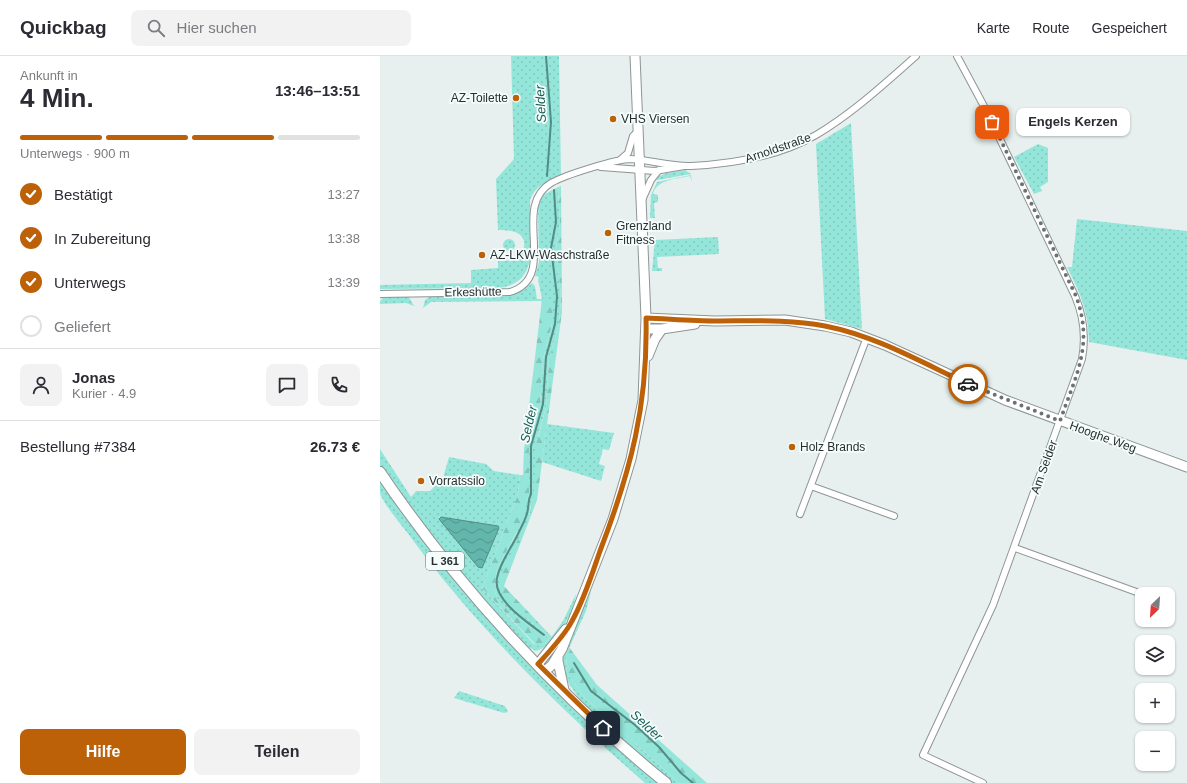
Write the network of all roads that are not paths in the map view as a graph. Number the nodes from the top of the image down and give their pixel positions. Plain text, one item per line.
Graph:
1 (634, 56) edge
2 (916, 56) edge
3 (958, 56) edge
4 (637, 132) junction
5 (620, 160) junction
6 (639, 160) junction
7 (686, 166) junction
8 (598, 167) junction
9 (640, 170) junction
10 (659, 170) junction
11 (642, 200) junction
12 (380, 294) edge
13 (646, 318) junction
14 (715, 321) junction
15 (647, 328) junction
16 (662, 329) junction
17 (867, 337) junction
18 (646, 362) junction
19 (1060, 421) junction
20 (1187, 467) edge
21 (380, 472) edge
22 (811, 486) junction
23 (800, 514) dead end
24 (894, 516) dead end
25 (1015, 548) junction
26 (1135, 591) edge
27 (572, 622) junction
28 (558, 655) junction
29 (538, 664) junction
30 (545, 671) junction
31 (564, 690) junction
32 (666, 783) edge
33 (983, 783) edge

1 - 4 street
2 - 7 street, Arnoldstraße
3 - 19 street, Am Selder
4 - 5 street
4 - 6 street
5 - 6 street, Erkeshütte
5 - 8 street, Erkeshütte
6 - 7 street, Arnoldstraße
6 - 9 street
7 - 10 street, Arnoldstraße
8 - 9 street, Erkeshütte
8 - 12 street, Erkeshütte
9 - 10 street, Arnoldstraße
9 - 11 street
10 - 11 street
11 - 13 street
13 - 14 street, Hooghe Weg
13 - 15 street
14 - 16 street, Hooghe Weg
14 - 17 street, Hooghe Weg
15 - 16 street, Hooghe Weg
15 - 18 street
16 - 18 street
17 - 19 street, Hooghe Weg
17 - 22 street
18 - 27 street
19 - 20 street, Hooghe Weg
19 - 25 street, Am Selder
21 - 29 main road, L 361
22 - 23 street
22 - 24 street
25 - 26 street
25 - 33 street, Am Selder
27 - 28 street
27 - 29 street
28 - 30 street
28 - 31 street
29 - 30 main road, L 361
30 - 31 main road, L 361
31 - 32 main road, L 361

